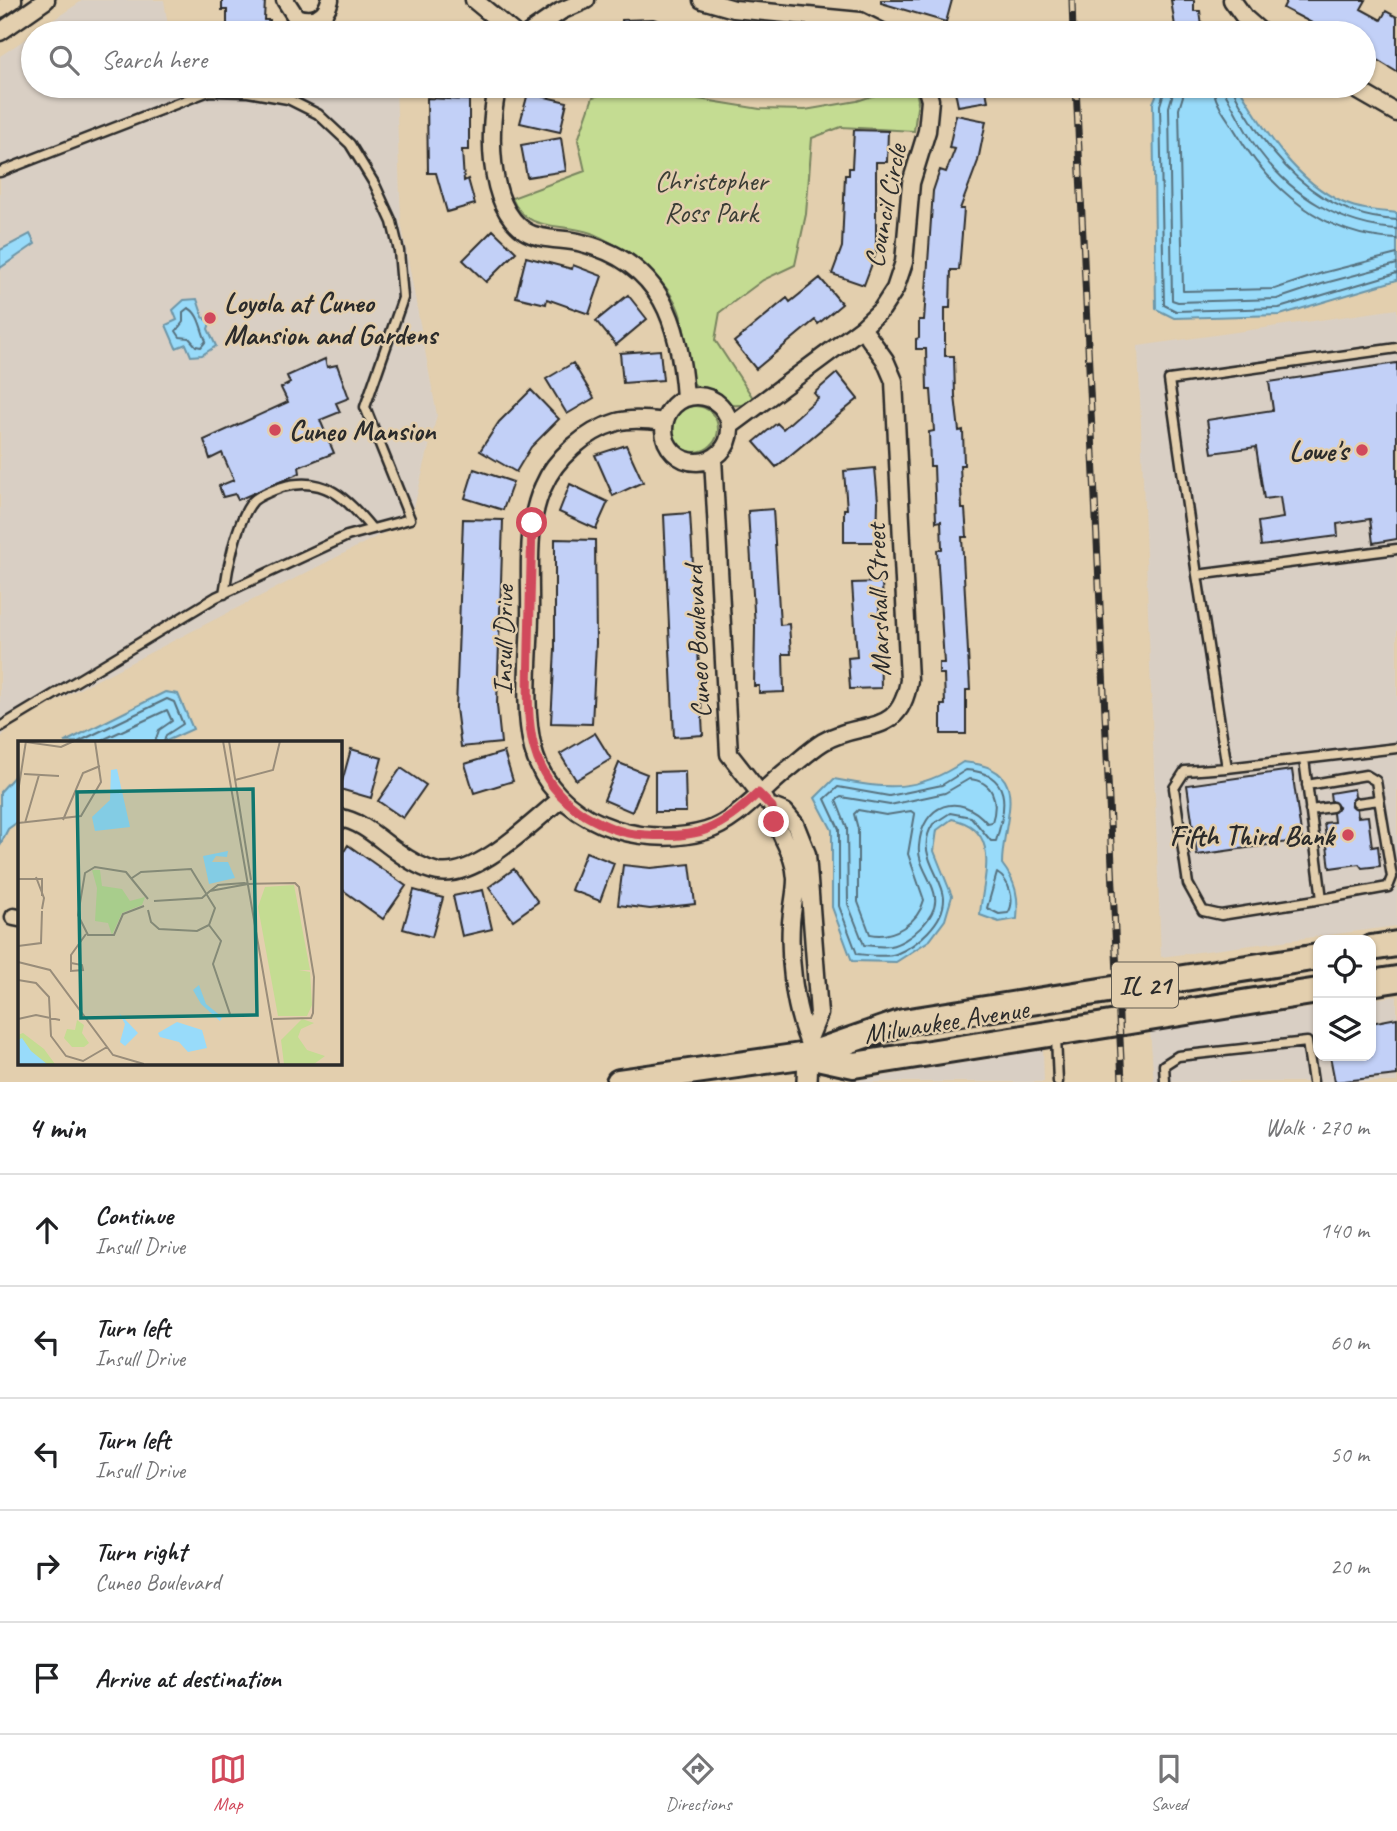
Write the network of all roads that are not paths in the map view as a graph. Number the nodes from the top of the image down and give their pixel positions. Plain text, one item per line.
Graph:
1 (13, 0) edge
2 (47, 0) edge
3 (285, 0) edge
4 (330, 0) edge
5 (474, 0) edge
6 (586, 0) edge
7 (702, 0) edge
8 (1232, 0) edge
9 (0, 9) edge
10 (499, 21) edge
11 (546, 21) edge
12 (860, 21) edge
13 (1248, 21) edge
14 (0, 32) edge
15 (190, 98) edge
16 (282, 98) edge
17 (496, 98) edge
18 (929, 98) edge
19 (1371, 98) edge
20 (1397, 113) edge
21 (0, 172) edge
22 (862, 328) junction
23 (1397, 348) edge
24 (685, 397) junction
25 (664, 422) junction
26 (730, 426) junction
27 (713, 458) junction
28 (372, 529) junction
29 (1397, 549) edge
30 (1197, 575) junction
31 (224, 594) junction
32 (0, 727) edge
33 (1397, 748) edge
34 (1304, 759) junction
35 (1227, 768) junction
36 (1307, 785) junction
37 (758, 793) junction
38 (561, 799) junction
39 (1380, 800) junction
40 (1357, 803) dead end
41 (772, 807) junction
42 (1332, 807) dead end
43 (1310, 810) junction
44 (341, 818) edge
45 (811, 898) junction
46 (793, 899) junction
47 (1322, 899) junction
48 (1397, 944) edge
49 (1376, 947) edge
50 (1313, 958) edge
51 (1397, 979) edge
52 (1376, 982) edge
53 (1313, 992) edge
54 (1056, 1034) junction
55 (808, 1048) junction
56 (619, 1082) edge
57 (807, 1082) edge
58 (1058, 1082) edge
59 (1165, 1082) edge
60 (1314, 1082) edge

1 - 9 street
2 - 14 street
3 - 4 street
5 - 10 street
6 - 11 street
7 - 12 street
8 - 13 street
15 - 21 lane
16 - 28 lane
17 - 24 street
18 - 22 street, Council Circle
19 - 20 street
22 - 26 street, Council Circle
22 - 37 street, Marshall Street
23 - 30 lane
24 - 25 street
24 - 26 street
25 - 27 street
25 - 38 street, Insull Drive
26 - 27 street
27 - 37 street, Cuneo Boulevard
28 - 31 lane
28 - 31 lane
29 - 30 lane
30 - 35 lane
31 - 32 lane
33 - 34 lane
34 - 35 lane
34 - 36 lane
35 - 47 lane
36 - 39 lane
36 - 43 lane
37 - 38 street, Insull Drive
37 - 41 street, Cuneo Boulevard
38 - 44 street
39 - 40 lane
39 - 47 lane
41 - 45 street, Cuneo Boulevard
41 - 46 street, Cuneo Boulevard
42 - 43 lane
43 - 47 lane
45 - 46 street
45 - 55 street, Cuneo Boulevard
46 - 55 street, Cuneo Boulevard
48 - 49 main road
50 - 55 main road, Milwaukee Avenue / IL 21
51 - 52 main road
53 - 54 main road, Milwaukee Avenue / IL 21
54 - 55 main road, Milwaukee Avenue / IL 21
54 - 58 lane
55 - 56 main road, IL 21
55 - 57 street
59 - 60 lane

